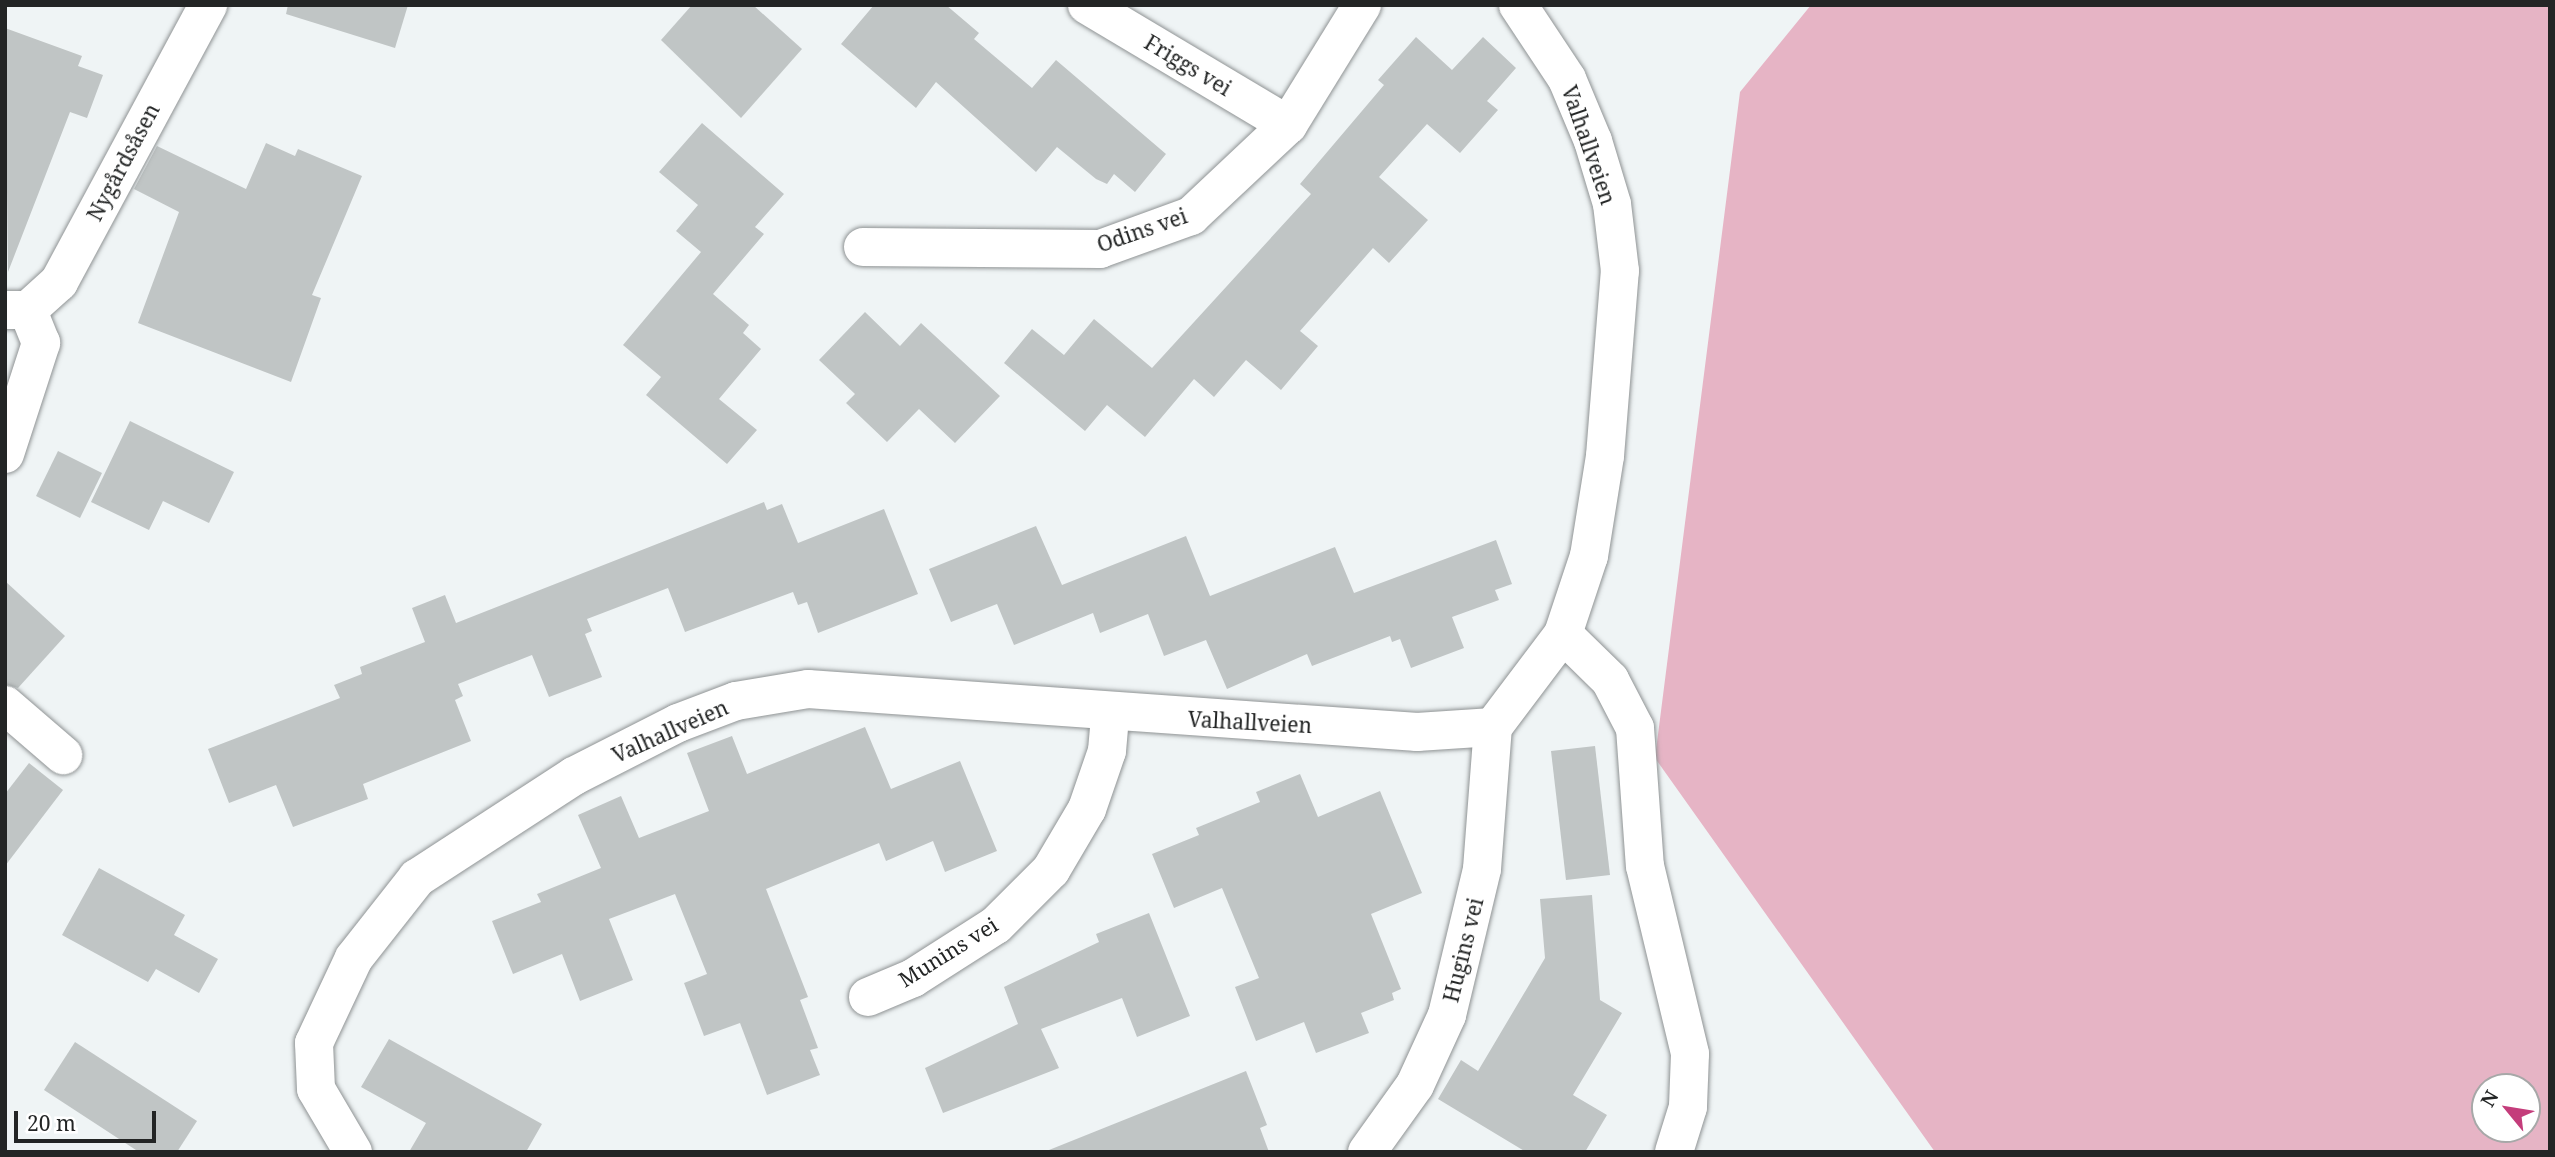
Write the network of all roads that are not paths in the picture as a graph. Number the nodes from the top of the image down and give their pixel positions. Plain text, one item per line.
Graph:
1 (208, 5) edge
2 (1087, 5) edge
3 (1362, 5) edge
4 (1518, 5) edge
5 (1288, 125) junction
6 (863, 247) dead end
7 (17, 310) edge
8 (5, 454) edge
9 (1563, 634) junction
10 (5, 705) edge
11 (1110, 714) junction
12 (1493, 727) junction
13 (63, 755) dead end
14 (868, 997) dead end
15 (353, 1152) edge
16 (1367, 1152) edge
17 (1674, 1152) edge

1 - 7 street, Nygårdsåsen
2 - 5 street, Friggs vei
3 - 5 street, Odins vei
4 - 9 street, Valhallveien
5 - 6 street, Odins vei
7 - 8 street, Nygårdsåsen
9 - 12 street, Valhallveien
9 - 17 street
10 - 13 street
11 - 12 street, Valhallveien
11 - 14 street, Munins vei
11 - 15 street, Valhallveien
12 - 16 street, Hugins vei

